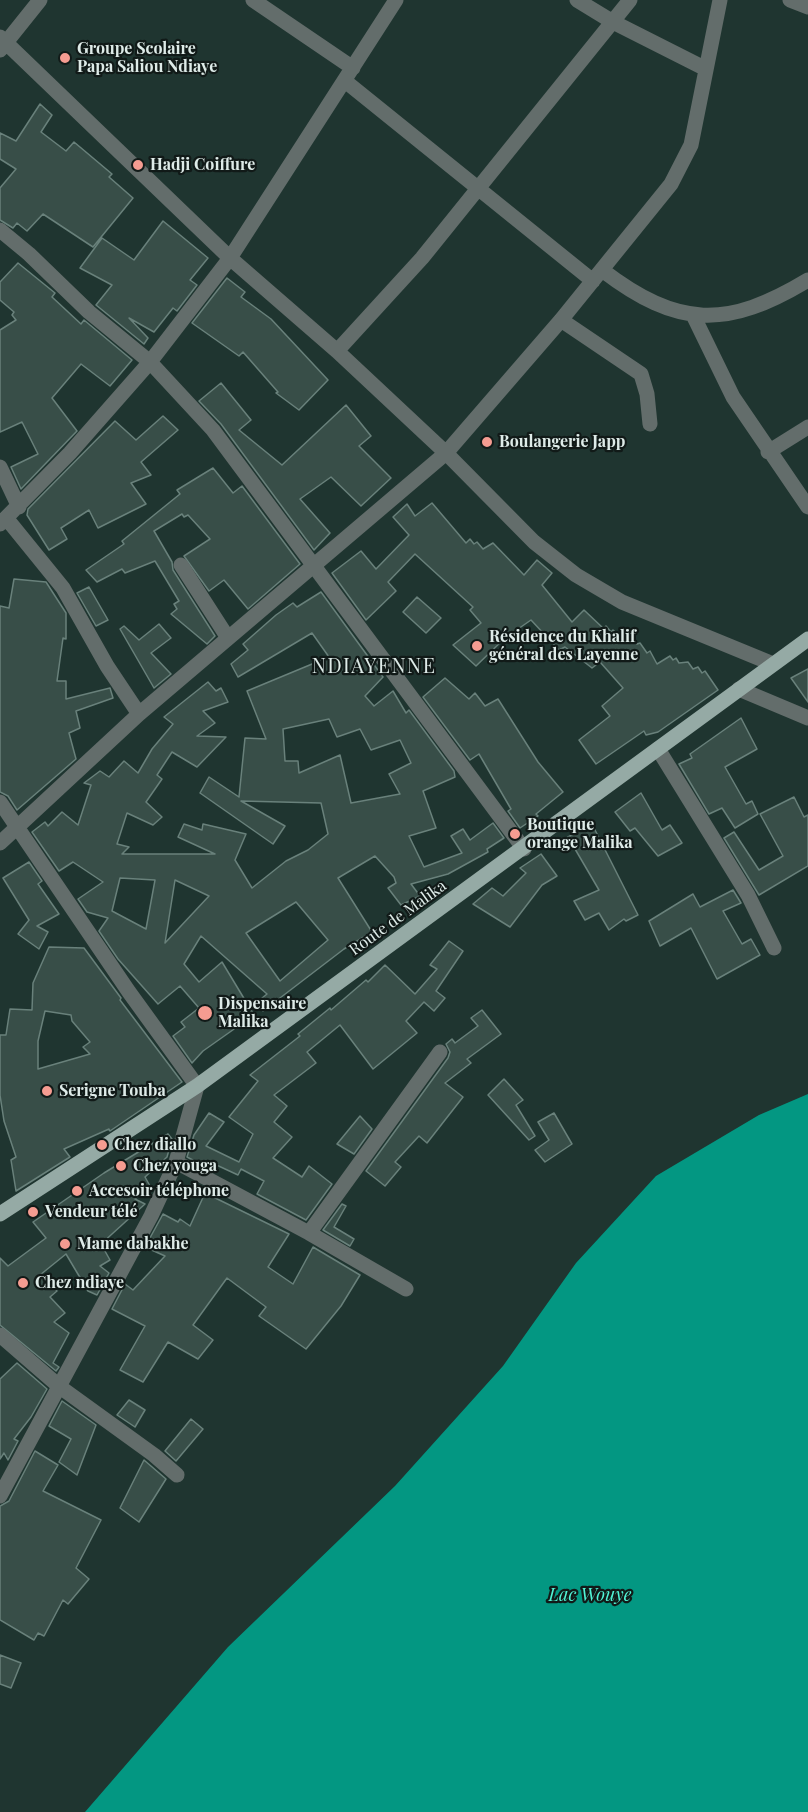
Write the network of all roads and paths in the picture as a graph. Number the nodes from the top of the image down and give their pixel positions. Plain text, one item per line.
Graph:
1 (40, 0) edge
2 (253, 0) edge
3 (396, 0) edge
4 (577, 0) edge
5 (630, 0) edge
6 (720, 0) edge
7 (790, 0) edge
8 (808, 6) edge
9 (613, 22) junction
10 (2, 43) edge
11 (706, 69) junction
12 (349, 75) junction
13 (477, 186) junction
14 (0, 231) edge
15 (230, 258) junction
16 (598, 275) junction
17 (808, 280) edge
18 (694, 317) junction
19 (561, 320) junction
20 (337, 351) junction
21 (150, 362) junction
22 (650, 424) dead end
23 (808, 426) edge
24 (768, 452) junction
25 (446, 453) junction
26 (0, 467) edge
27 (19, 507) junction
28 (808, 507) edge
29 (4, 521) edge
30 (181, 565) dead end
31 (314, 566) junction
32 (228, 638) junction
33 (805, 643) edge
34 (773, 664) junction
35 (739, 689) junction
36 (139, 714) junction
37 (808, 718) edge
38 (658, 750) junction
39 (0, 802) edge
40 (17, 829) junction
41 (0, 843) edge
42 (524, 849) junction
43 (774, 948) dead end
44 (440, 1052) dead end
45 (197, 1086) junction
46 (176, 1162) junction
47 (0, 1214) edge
48 (309, 1233) junction
49 (406, 1289) dead end
50 (0, 1335) edge
51 (60, 1387) junction
52 (177, 1475) dead end
53 (0, 1496) edge

1 - 10 street
2 - 12 street
3 - 12 street
4 - 9 street
5 - 9 street
6 - 11 street
7 - 8 street
9 - 11 street
9 - 13 street
10 - 15 street
11 - 16 street
12 - 13 street
12 - 15 street
13 - 16 street
13 - 20 street
14 - 21 street
15 - 20 street
15 - 21 street
16 - 18 street
16 - 19 street
17 - 18 street
18 - 24 street
19 - 22 street
19 - 25 street
20 - 25 street
21 - 27 street
21 - 31 street
23 - 24 street
24 - 28 street
25 - 31 street
25 - 34 street
26 - 27 street
27 - 29 street
29 - 36 street
30 - 32 street
31 - 32 street
31 - 42 street
32 - 36 street
33 - 34 main road, Route de Malika
34 - 35 main road, Route de Malika
35 - 37 street
35 - 38 main road, Route de Malika
36 - 40 street
38 - 42 main road, Route de Malika
38 - 43 street
39 - 40 street
40 - 41 street
40 - 45 street
42 - 45 main road, Route de Malika
44 - 48 street
45 - 46 street
45 - 47 main road, Route de Malika
46 - 48 street
46 - 51 street
48 - 49 street
50 - 51 street
51 - 52 street
51 - 53 street

